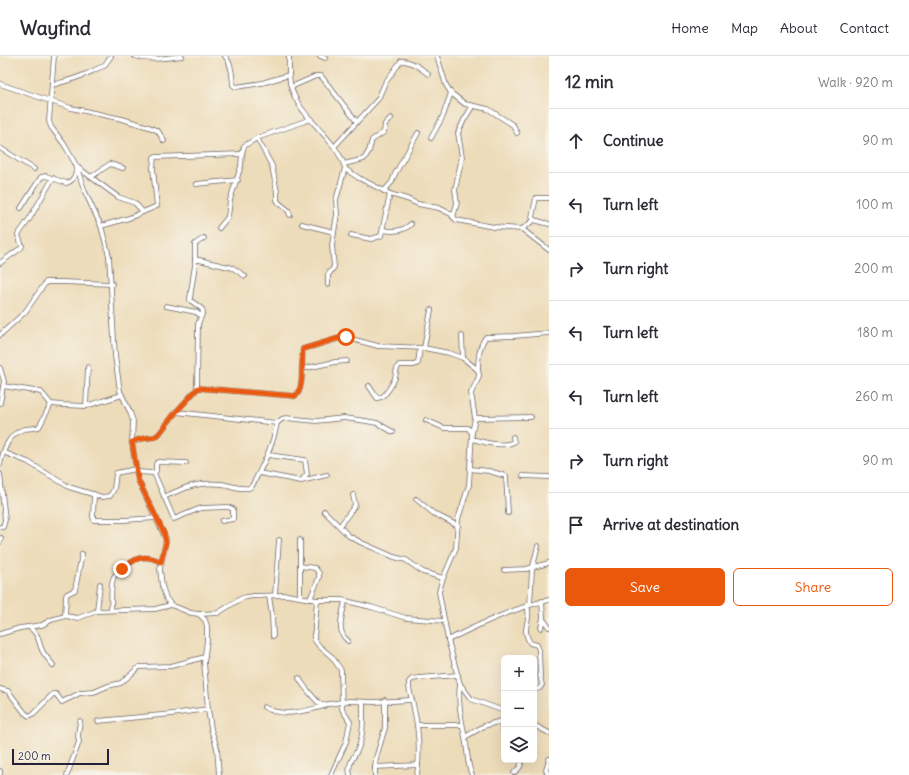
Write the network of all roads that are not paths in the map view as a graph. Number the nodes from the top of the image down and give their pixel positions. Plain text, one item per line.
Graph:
1 (54, 56) edge
2 (110, 56) edge
3 (135, 56) edge
4 (182, 56) edge
5 (226, 56) edge
6 (289, 56) edge
7 (320, 56) edge
8 (437, 56) edge
9 (325, 58) dead end
10 (428, 74) dead end
11 (289, 75) junction
12 (0, 84) edge
13 (52, 85) junction
14 (291, 87) junction
15 (451, 93) junction
16 (50, 101) junction
17 (472, 107) junction
18 (391, 118) dead end
19 (311, 119) junction
20 (357, 122) junction
21 (418, 133) dead end
22 (517, 133) dead end
23 (257, 138) junction
24 (431, 138) dead end
25 (164, 141) dead end
26 (334, 147) junction
27 (0, 148) edge
28 (242, 154) junction
29 (344, 164) junction
30 (77, 167) junction
31 (123, 168) dead end
32 (34, 169) dead end
33 (345, 169) junction
34 (91, 177) junction
35 (52, 178) junction
36 (238, 180) junction
37 (196, 184) dead end
38 (384, 192) junction
39 (390, 194) junction
40 (549, 198) edge
41 (21, 208) dead end
42 (144, 212) junction
43 (290, 215) dead end
44 (453, 217) junction
45 (534, 220) junction
46 (302, 224) dead end
47 (412, 224) dead end
48 (549, 224) edge
49 (101, 226) junction
50 (219, 228) dead end
51 (522, 229) junction
52 (383, 230) junction
53 (334, 232) junction
54 (351, 235) dead end
55 (204, 238) dead end
56 (549, 250) edge
57 (195, 259) junction
58 (0, 262) edge
59 (245, 276) dead end
60 (112, 284) junction
61 (328, 285) dead end
62 (166, 306) dead end
63 (431, 310) dead end
64 (202, 316) junction
65 (549, 332) edge
66 (0, 335) edge
67 (462, 336) dead end
68 (422, 348) junction
69 (463, 358) junction
70 (347, 361) dead end
71 (88, 367) dead end
72 (0, 368) edge
73 (302, 369) junction
74 (478, 370) junction
75 (3, 386) junction
76 (369, 386) dead end
77 (197, 388) junction
78 (122, 395) junction
79 (0, 403) edge
80 (51, 404) junction
81 (86, 406) junction
82 (176, 412) junction
83 (475, 418) junction
84 (531, 418) dead end
85 (426, 420) dead end
86 (277, 423) junction
87 (393, 432) dead end
88 (472, 433) junction
89 (513, 437) dead end
90 (472, 439) junction
91 (132, 442) junction
92 (3, 452) junction
93 (268, 455) junction
94 (186, 463) dead end
95 (0, 465) edge
96 (470, 469) junction
97 (136, 470) junction
98 (154, 473) junction
99 (259, 473) junction
100 (327, 476) dead end
101 (523, 476) dead end
102 (549, 477) edge
103 (0, 478) edge
104 (302, 481) junction
105 (94, 494) junction
106 (353, 495) dead end
107 (164, 497) junction
108 (416, 500) dead end
109 (324, 511) dead end
110 (508, 513) dead end
111 (157, 518) junction
112 (222, 521) dead end
113 (340, 526) junction
114 (458, 526) junction
115 (0, 527) edge
116 (279, 540) dead end
117 (300, 540) dead end
118 (538, 546) dead end
119 (82, 554) dead end
120 (161, 562) junction
121 (549, 563) edge
122 (300, 566) junction
123 (532, 567) junction
124 (504, 570) dead end
125 (443, 578) junction
126 (100, 584) dead end
127 (275, 595) junction
128 (269, 596) junction
129 (300, 596) junction
130 (310, 599) junction
131 (317, 600) junction
132 (549, 600) edge
133 (345, 601) junction
134 (542, 601) junction
135 (528, 604) junction
136 (171, 605) junction
137 (111, 610) junction
138 (97, 611) junction
139 (199, 614) junction
140 (65, 616) junction
141 (543, 619) junction
142 (444, 621) junction
143 (29, 627) junction
144 (549, 627) edge
145 (541, 628) dead end
146 (0, 634) edge
147 (273, 636) dead end
148 (348, 640) dead end
149 (448, 640) junction
150 (205, 657) junction
151 (53, 665) dead end
152 (458, 675) junction
153 (299, 678) dead end
154 (460, 684) junction
155 (0, 689) edge
156 (537, 689) edge
157 (385, 700) junction
158 (411, 700) junction
159 (342, 702) junction
160 (363, 702) junction
161 (329, 705) junction
162 (264, 707) dead end
163 (208, 709) junction
164 (501, 710) edge
165 (80, 721) dead end
166 (98, 721) dead end
167 (501, 721) edge
168 (416, 725) junction
169 (462, 725) junction
170 (537, 727) edge
171 (549, 733) edge
172 (465, 737) junction
173 (549, 760) edge
174 (521, 763) edge
175 (418, 765) junction
176 (375, 767) junction
177 (0, 771) edge
178 (0, 774) edge
179 (514, 774) dead end
180 (67, 775) edge
181 (219, 775) edge
182 (331, 775) edge
183 (350, 775) edge
184 (375, 775) edge
185 (417, 775) edge
186 (472, 775) edge
187 (548, 775) edge

1 - 13 street
2 - 13 street
3 - 4 street
5 - 11 street
6 - 11 street
7 - 9 street
8 - 15 street
10 - 20 street
11 - 14 street
12 - 16 street
13 - 16 street
14 - 19 street
14 - 20 street
15 - 17 street
15 - 24 street
16 - 25 street
16 - 30 street
17 - 22 street
17 - 44 street
18 - 29 street
19 - 23 street
19 - 26 street
20 - 26 street
21 - 38 street
23 - 28 street
23 - 43 street
26 - 29 street
27 - 32 street
28 - 36 street
28 - 42 street
29 - 33 street
30 - 34 street
30 - 35 street
30 - 49 street
31 - 34 street
33 - 38 street
33 - 53 street
34 - 42 street
35 - 41 street
35 - 58 street
36 - 37 street
36 - 50 street
38 - 39 street
39 - 44 street
39 - 52 street
40 - 45 street
42 - 49 street
44 - 51 street
45 - 48 street
45 - 51 street
46 - 53 street
47 - 52 street
49 - 60 street
51 - 56 street
52 - 54 street
53 - 61 street
55 - 57 street
57 - 59 street
57 - 64 street
60 - 66 street
60 - 78 street
62 - 64 street
63 - 68 street
64 - 77 street
65 - 74 street
67 - 69 street
68 - 69 street
68 - 73 street
68 - 76 street
69 - 74 street
70 - 73 street
71 - 81 street
72 - 75 street
73 - 77 street
74 - 83 street
75 - 79 street
75 - 80 street
77 - 82 street
78 - 81 street
78 - 91 street
80 - 81 street
80 - 92 street
82 - 86 street
82 - 91 street
83 - 84 street
83 - 88 street
85 - 88 street
86 - 87 street
86 - 93 street
88 - 90 street
89 - 90 street
90 - 96 street
91 - 97 street
92 - 95 street
92 - 105 street
93 - 99 street
93 - 104 street
94 - 98 street
96 - 110 street
96 - 114 street
97 - 98 street
97 - 105 street
97 - 111 street
98 - 107 street
99 - 104 street
99 - 107 street
100 - 104 street
101 - 102 street
103 - 115 street
105 - 111 street
106 - 113 street
107 - 112 street
108 - 114 street
109 - 113 street
111 - 120 street
113 - 125 street
114 - 125 street
116 - 127 street
117 - 122 street
118 - 123 street
119 - 140 street
120 - 136 street
120 - 137 street
121 - 123 street
122 - 129 street
122 - 130 street
123 - 124 street
123 - 135 street
125 - 142 street
126 - 138 street
127 - 128 street
127 - 129 street
128 - 139 street
128 - 147 street
129 - 130 street
130 - 131 street
131 - 133 street
131 - 159 street
132 - 134 street
133 - 142 street
133 - 148 street
134 - 135 street
134 - 141 street
135 - 149 street
135 - 156 street
136 - 137 street
136 - 139 street
137 - 138 street
138 - 140 street
139 - 150 street
140 - 143 street
141 - 144 street
141 - 145 street
142 - 149 street
143 - 146 street
143 - 151 street
149 - 152 street
150 - 155 street
150 - 163 street
152 - 154 street
152 - 158 street
153 - 161 street
154 - 164 street
154 - 169 street
157 - 158 street
157 - 160 street
157 - 176 street
158 - 168 street
159 - 160 street
159 - 161 street
159 - 182 street
160 - 183 street
161 - 162 street
163 - 166 street
163 - 181 street
165 - 180 street
167 - 172 street
168 - 169 street
168 - 175 street
169 - 172 street
170 - 171 street
172 - 186 street
173 - 187 street
174 - 179 street
175 - 176 street
175 - 185 street
176 - 184 street
177 - 178 street

